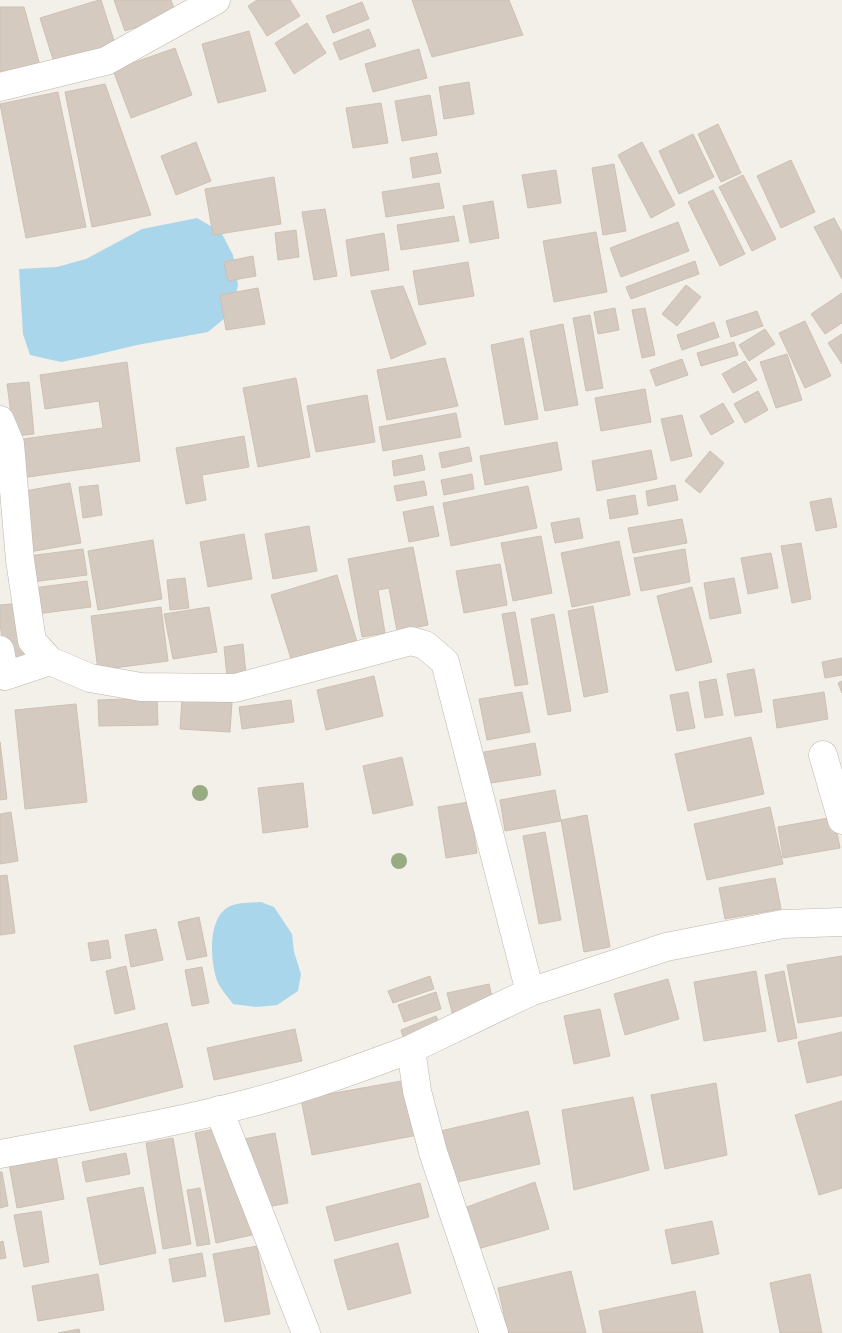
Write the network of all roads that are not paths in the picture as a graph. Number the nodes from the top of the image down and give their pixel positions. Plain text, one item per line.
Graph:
1 (216, 0) edge
2 (0, 87) edge
3 (0, 420) edge
4 (6, 464) edge
5 (0, 650) edge
6 (50, 661) junction
7 (823, 755) dead end
8 (842, 820) edge
9 (842, 922) edge
10 (530, 992) junction
11 (411, 1049) junction
12 (219, 1110) junction
13 (0, 1154) edge
14 (306, 1333) edge
15 (494, 1333) edge

1 - 2 street
3 - 4 street
4 - 6 street
5 - 6 street
6 - 10 street
7 - 8 street
9 - 10 street
10 - 11 street
11 - 12 street
11 - 15 street
12 - 13 street
12 - 14 street

